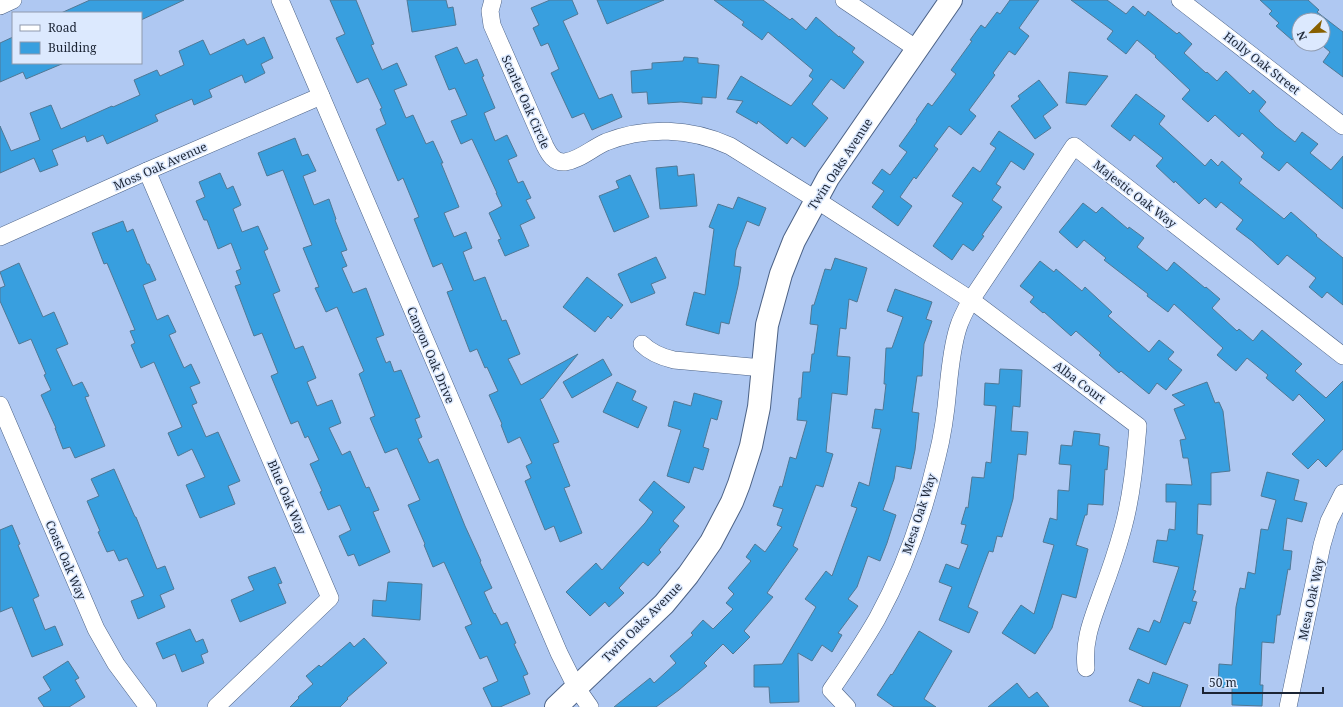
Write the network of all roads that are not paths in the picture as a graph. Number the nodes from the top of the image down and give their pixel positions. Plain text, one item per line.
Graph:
1 (13, 0) edge
2 (280, 0) edge
3 (493, 0) edge
4 (844, 0) edge
5 (951, 0) edge
6 (1180, 0) edge
7 (0, 6) edge
8 (917, 49) junction
9 (321, 96) junction
10 (1343, 126) edge
11 (147, 171) junction
12 (815, 200) junction
13 (0, 237) edge
14 (971, 300) junction
15 (642, 344) dead end
16 (1343, 356) edge
17 (763, 368) junction
18 (0, 405) edge
19 (1343, 493) edge
20 (1086, 668) dead end
21 (576, 687) junction
22 (148, 707) edge
23 (216, 707) edge
24 (556, 707) edge
25 (590, 707) edge
26 (847, 707) edge
27 (1288, 707) edge

1 - 7 street
2 - 9 street, Canyon Oak Drive
3 - 12 street, Scarlet Oak Circle
4 - 8 street
5 - 8 street, Twin Oaks Avenue
6 - 10 street, Holly Oak Street
8 - 12 street, Twin Oaks Avenue
9 - 11 street, Moss Oak Avenue
9 - 21 street, Canyon Oak Drive
11 - 13 street, Moss Oak Avenue
11 - 23 street, Blue Oak Way
12 - 14 street, Alba Court
12 - 17 street, Twin Oaks Avenue
14 - 16 street, Majestic Oak Way
14 - 20 street, Alba Court
14 - 26 street, Mesa Oak Way
15 - 17 street
17 - 21 street, Twin Oaks Avenue
18 - 22 street, Coast Oak Way
19 - 27 street, Mesa Oak Way
21 - 24 street, Twin Oaks Avenue
21 - 25 street, Canyon Oak Drive

